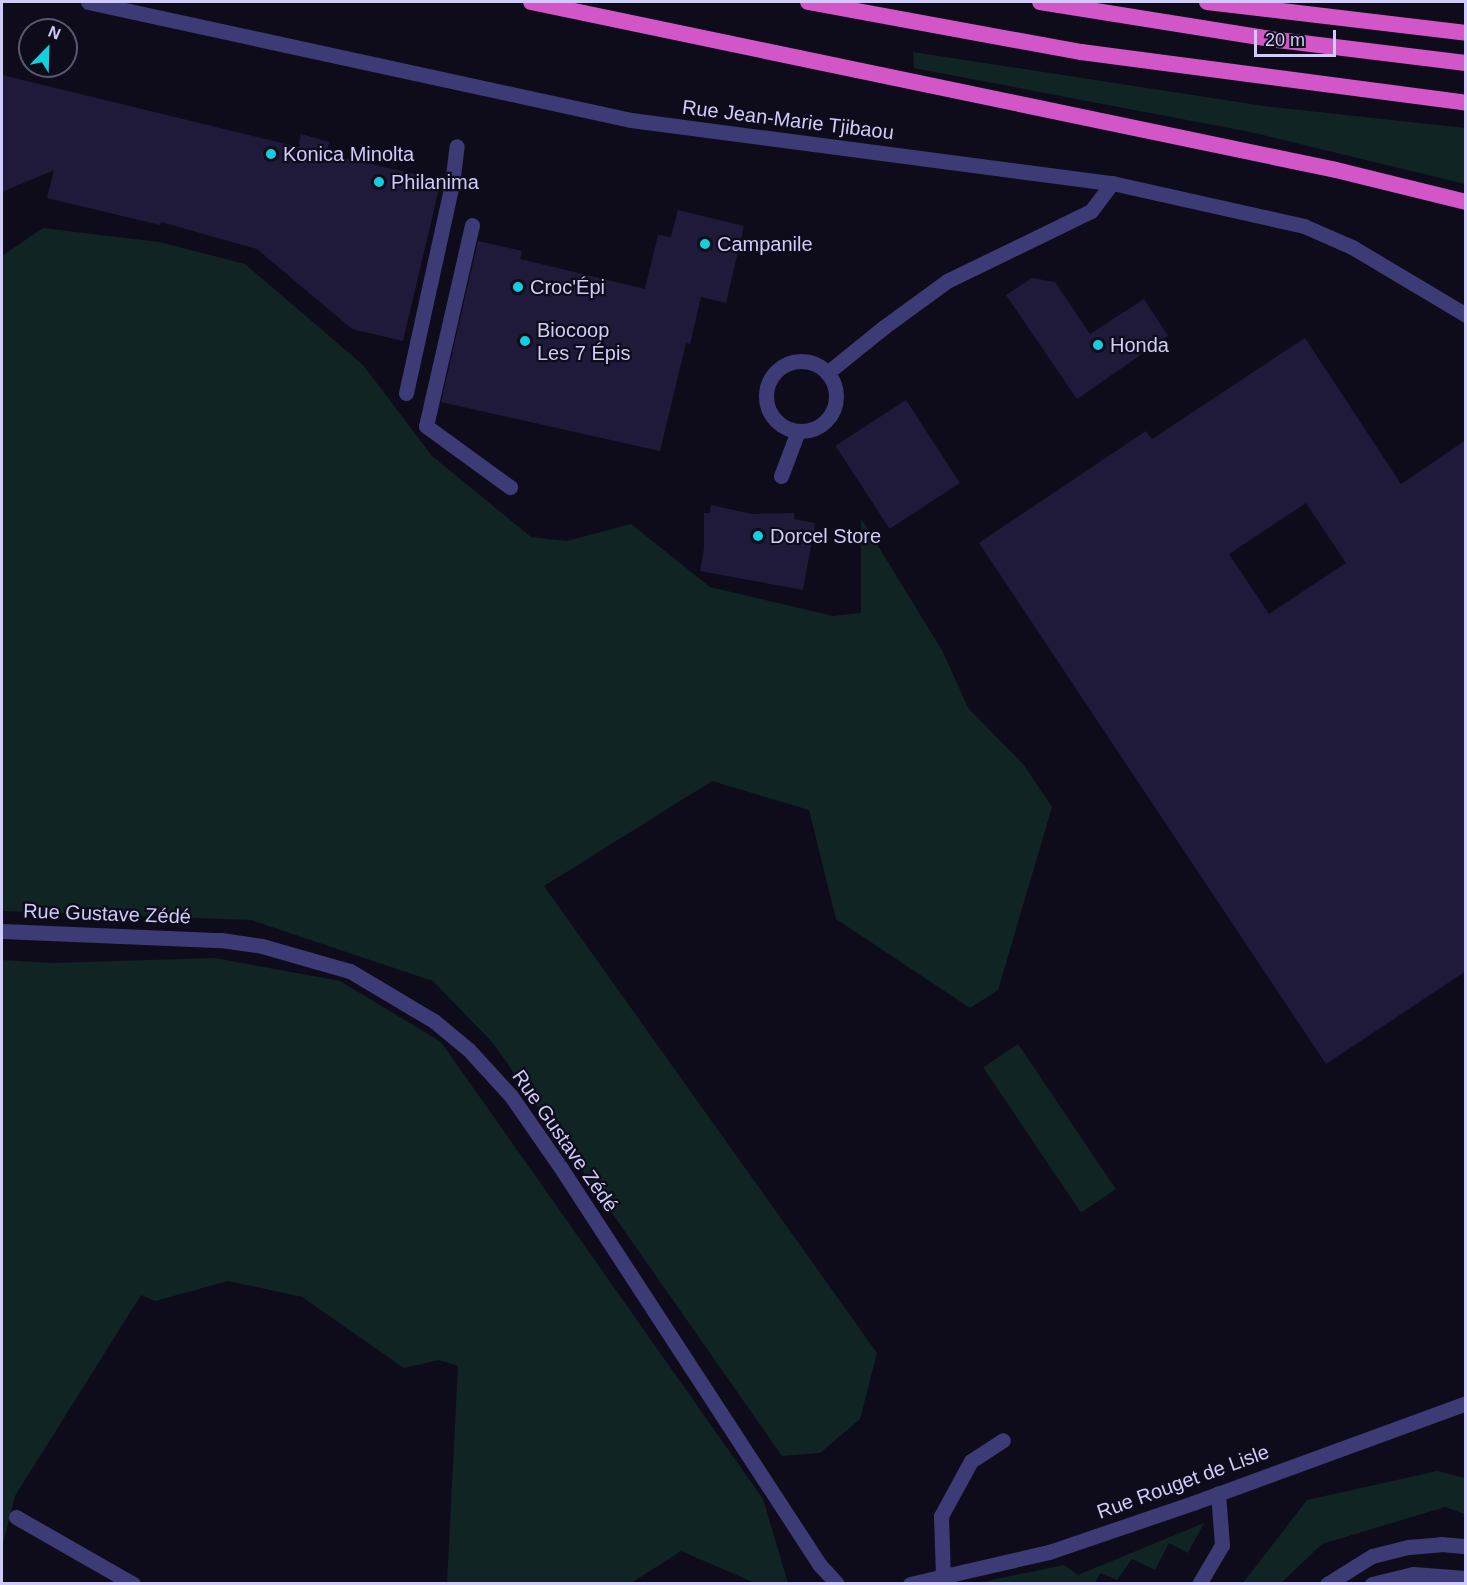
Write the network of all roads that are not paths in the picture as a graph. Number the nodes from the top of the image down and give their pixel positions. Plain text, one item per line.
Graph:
1 (88, 2) edge
2 (531, 2) edge
3 (808, 2) edge
4 (1040, 2) edge
5 (1207, 2) edge
6 (1466, 33) edge
7 (1466, 63) edge
8 (1466, 103) edge
9 (457, 146) dead end
10 (1112, 183) junction
11 (1466, 202) edge
12 (472, 225) dead end
13 (1466, 315) edge
14 (827, 373) junction
15 (406, 393) dead end
16 (798, 431) junction
17 (781, 476) dead end
18 (510, 487) dead end
19 (2, 932) edge
20 (1466, 1403) edge
21 (1003, 1440) dead end
22 (1218, 1494) junction
23 (16, 1517) dead end
24 (1466, 1546) edge
25 (944, 1576) junction
26 (1466, 1578) edge
27 (133, 1584) edge
28 (837, 1584) edge
29 (910, 1584) edge
30 (1199, 1584) edge
31 (1327, 1584) edge
32 (1372, 1584) edge

1 - 10 street, Rue Jean-Marie Tjibaou
2 - 11 highway
3 - 8 highway
4 - 7 highway
5 - 6 highway
9 - 15 street
10 - 13 street, Rue Jean-Marie Tjibaou
10 - 14 street
12 - 18 street
14 - 16 street
14 - 16 street
16 - 17 street
19 - 28 street, Rue Gustave Zédé
20 - 22 street, Rue Rouget de Lisle
21 - 25 street
22 - 25 street, Rue Rouget de Lisle
22 - 30 street
23 - 27 street
24 - 31 street
25 - 29 street, Rue Rouget de Lisle
26 - 32 street

